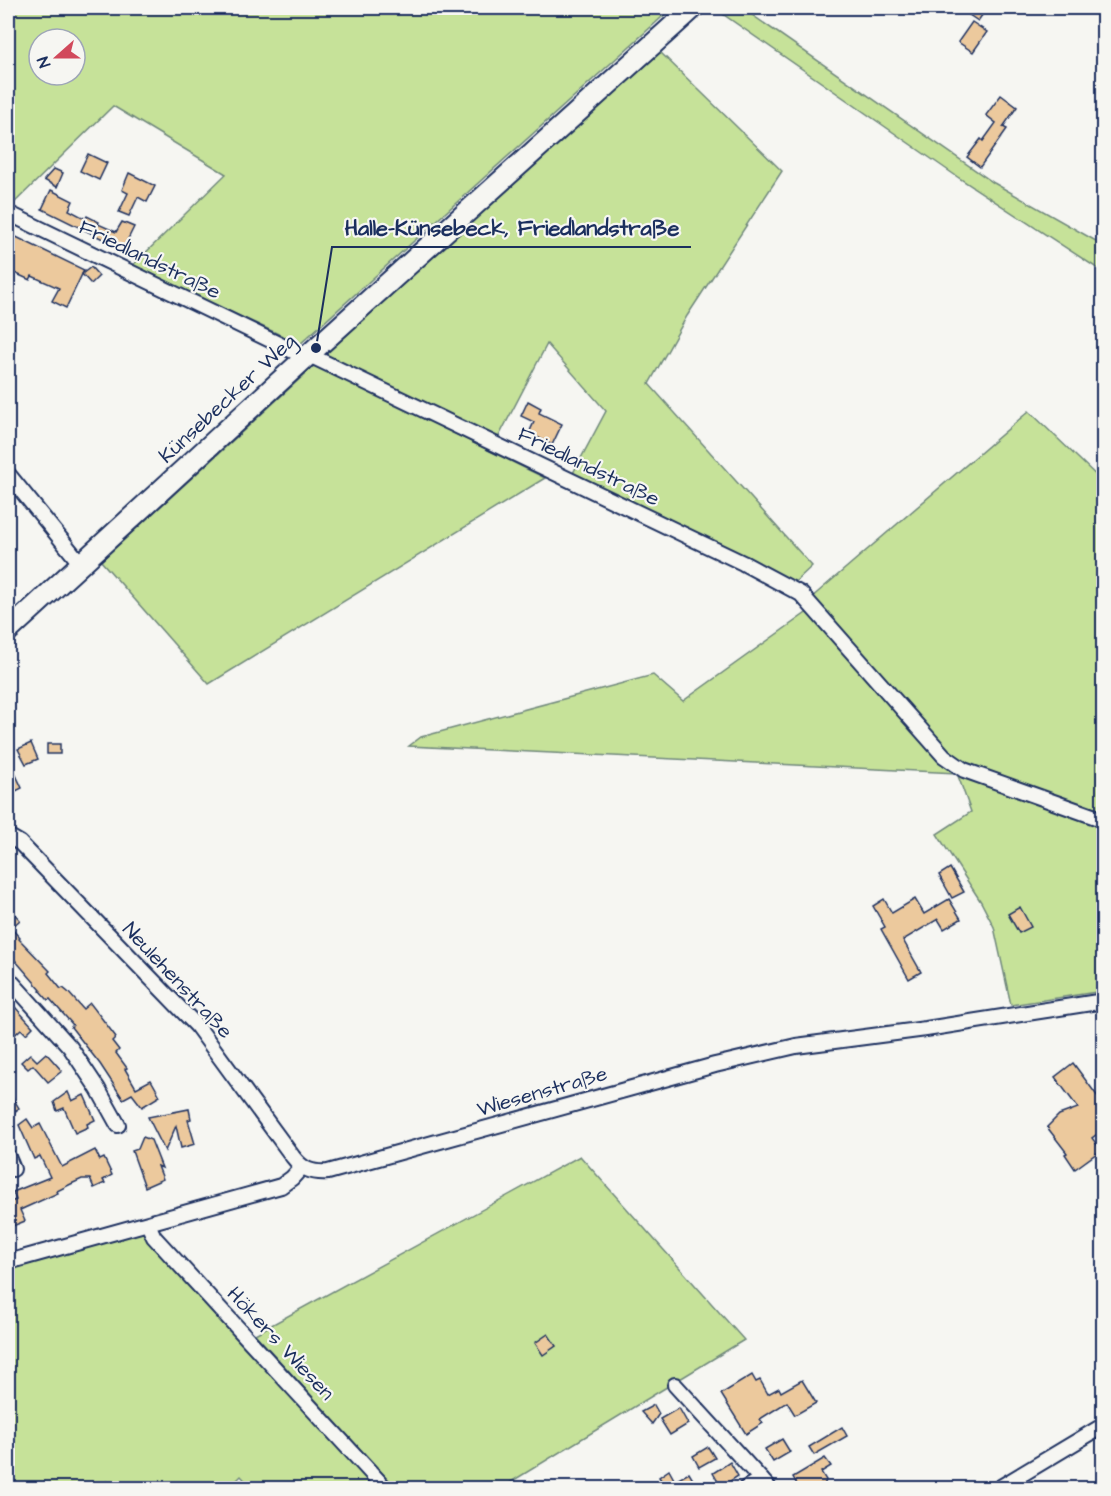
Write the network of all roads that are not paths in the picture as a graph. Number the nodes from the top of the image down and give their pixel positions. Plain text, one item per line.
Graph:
1 (693, 8) edge
2 (8, 213) edge
3 (309, 355) junction
4 (8, 474) edge
5 (81, 564) junction
6 (8, 631) edge
7 (1104, 820) edge
8 (8, 836) edge
9 (10, 986) edge
10 (1104, 1001) edge
11 (118, 1125) dead end
12 (301, 1168) junction
13 (148, 1224) junction
14 (8, 1262) edge
15 (675, 1385) dead end
16 (1104, 1425) edge
17 (765, 1484) edge
18 (385, 1488) edge
19 (746, 1488) edge
20 (999, 1488) edge

1 - 3 street, Künsebecker Weg
2 - 3 street, Friedlandstraße
3 - 5 street, Künsebecker Weg
3 - 7 street, Friedlandstraße
4 - 5 street
5 - 6 street, Künsebecker Weg
8 - 12 street, Neulehenstraße
9 - 11 street
10 - 12 street, Wiesenstraße
12 - 13 street
13 - 14 street
13 - 18 street, Hökers Wiesen
15 - 17 street
16 - 20 street
17 - 19 street

